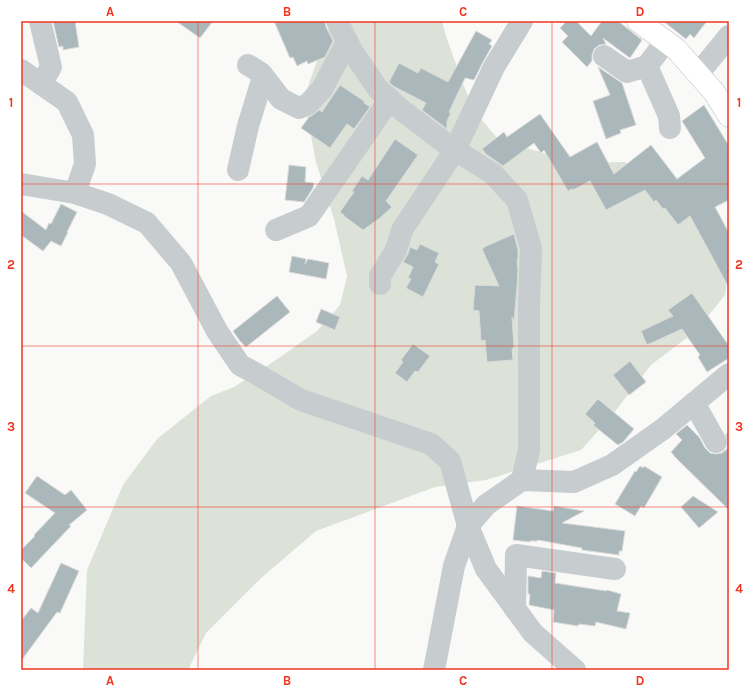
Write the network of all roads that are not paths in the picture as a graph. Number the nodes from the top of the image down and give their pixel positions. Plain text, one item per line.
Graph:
1 (40, 21) edge
2 (337, 21) edge
3 (522, 21) edge
4 (638, 21) edge
5 (726, 21) edge
6 (729, 26) edge
7 (729, 36) edge
8 (666, 41) junction
9 (347, 42) junction
10 (604, 56) dead end
11 (647, 66) junction
12 (21, 70) edge
13 (698, 74) junction
14 (41, 84) junction
15 (390, 99) junction
16 (729, 116) edge
17 (670, 128) dead end
18 (455, 150) junction
19 (238, 170) dead end
20 (21, 184) edge
21 (75, 193) junction
22 (276, 230) dead end
23 (380, 284) dead end
24 (729, 374) edge
25 (694, 403) junction
26 (716, 442) dead end
27 (522, 480) junction
28 (468, 526) junction
29 (615, 569) dead end
30 (515, 609) junction
31 (434, 670) edge
32 (575, 670) edge

1 - 14 street
2 - 9 street
3 - 18 street
4 - 8 main road
5 - 6 street
7 - 13 street
8 - 11 street
8 - 13 main road
9 - 15 street
9 - 19 street
10 - 11 street
11 - 17 street
12 - 14 street
13 - 16 main road
14 - 21 street
15 - 18 street
15 - 22 street
18 - 23 street
18 - 27 street
20 - 21 street
21 - 28 street
24 - 25 street
25 - 26 street
25 - 27 street
27 - 28 street
28 - 30 street
28 - 31 street
29 - 30 street
30 - 32 street

